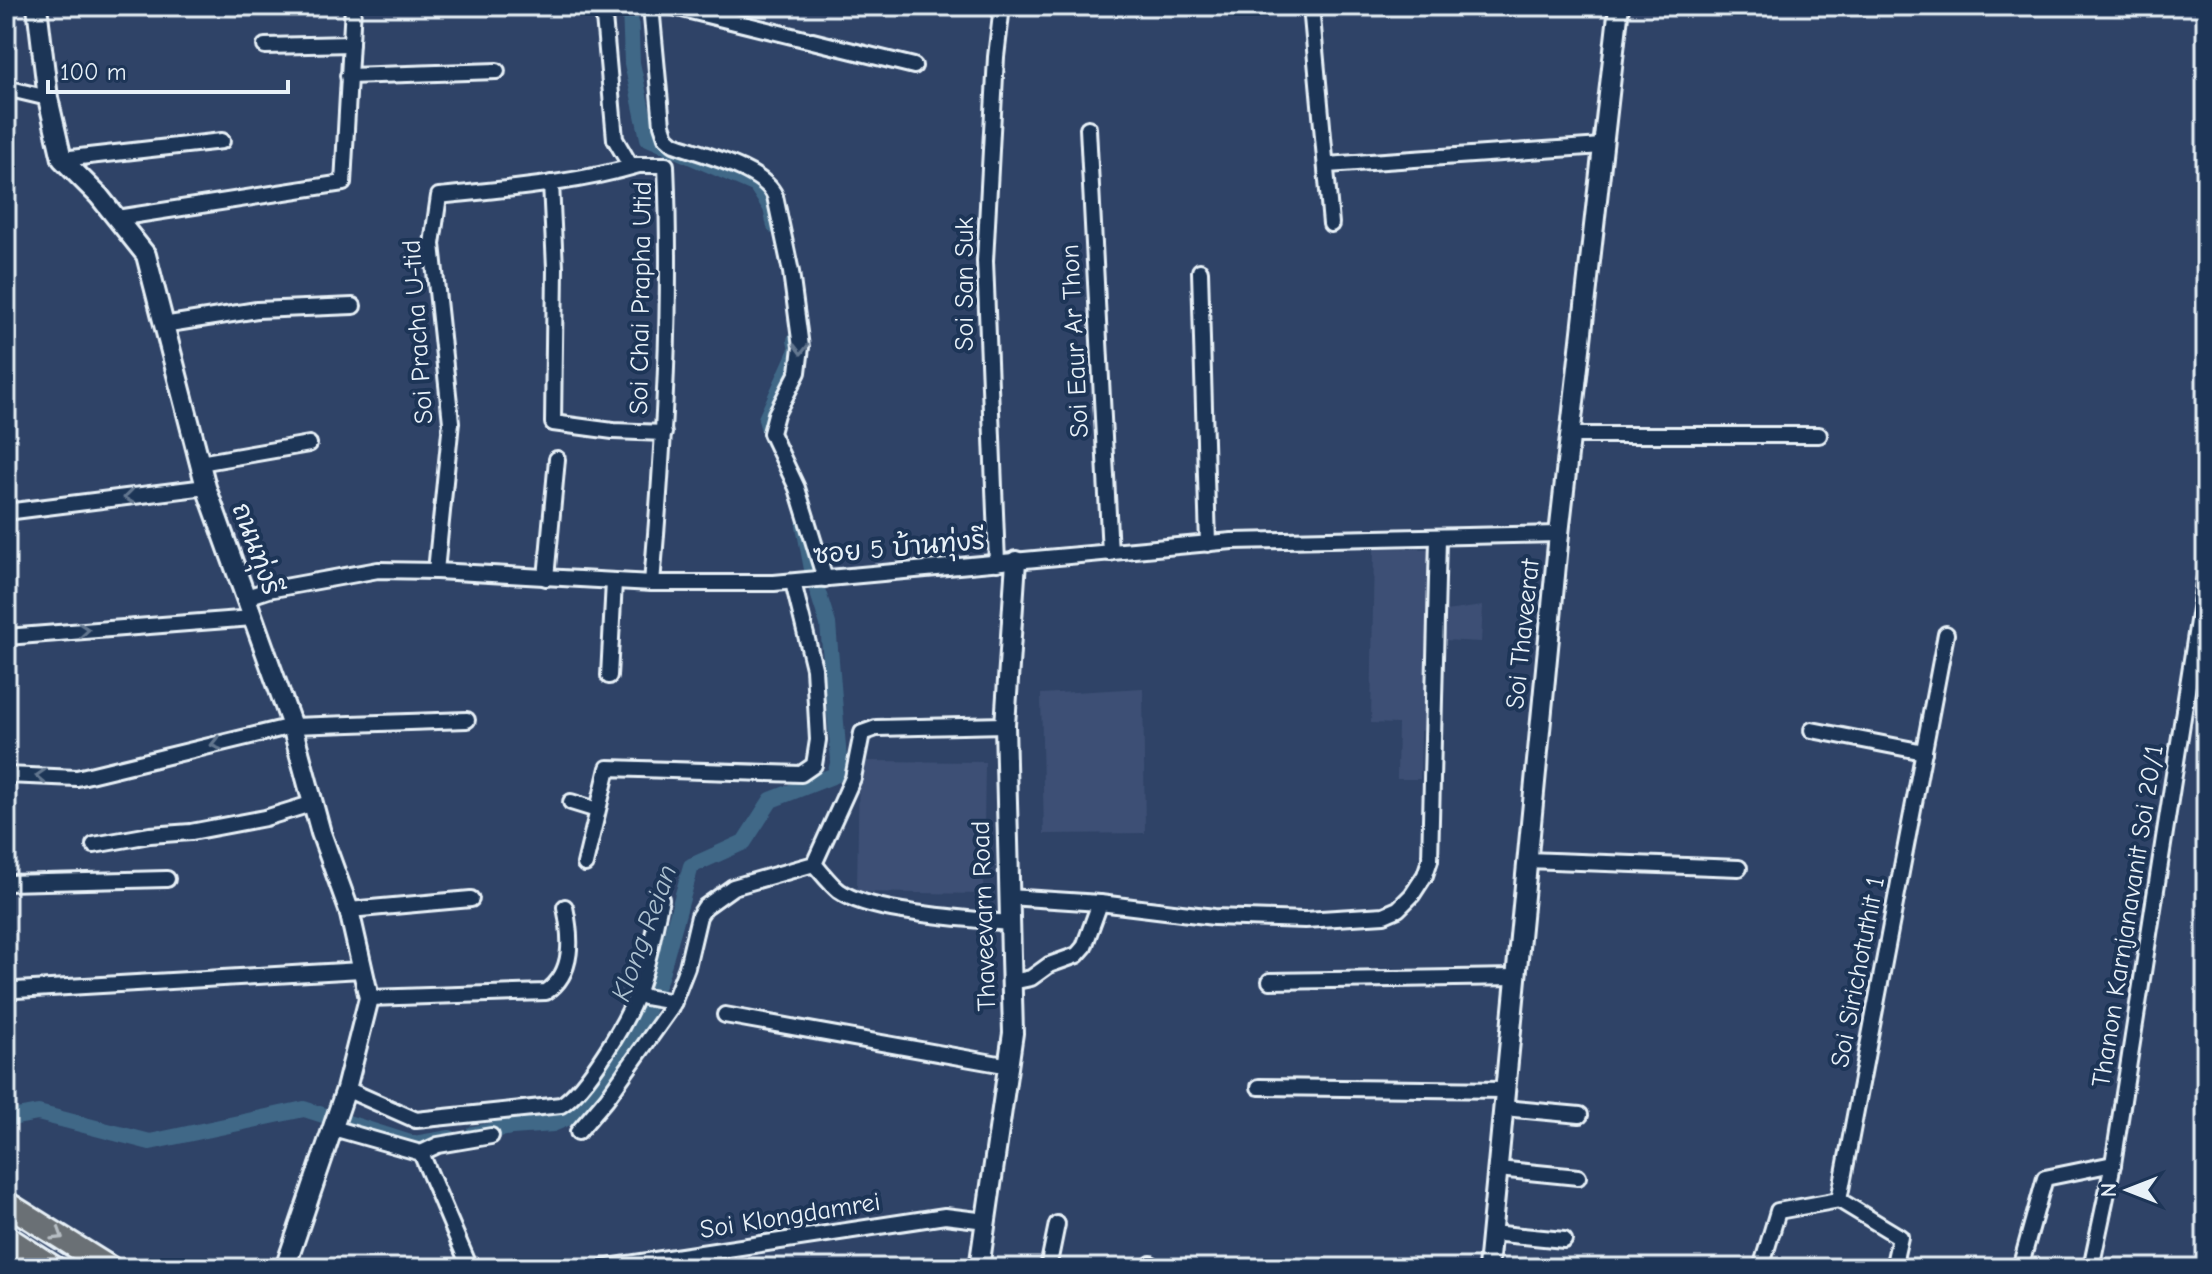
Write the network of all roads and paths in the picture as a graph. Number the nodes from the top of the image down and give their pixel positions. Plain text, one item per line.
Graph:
1 (37, 6) edge
2 (353, 6) edge
3 (603, 6) edge
4 (651, 6) edge
5 (670, 6) edge
6 (1002, 6) edge
7 (1311, 6) edge
8 (1619, 6) edge
9 (351, 44) junction
10 (265, 46) dead end
11 (914, 66) dead end
12 (497, 71) dead end
13 (348, 76) junction
14 (6, 88) edge
15 (48, 98) junction
16 (1088, 128) dead end
17 (222, 141) dead end
18 (1602, 146) junction
19 (62, 159) junction
20 (639, 165) junction
21 (1327, 165) junction
22 (551, 183) junction
23 (117, 218) junction
24 (1331, 224) dead end
25 (1200, 271) dead end
26 (353, 306) dead end
27 (163, 325) junction
28 (664, 433) junction
29 (1570, 435) junction
30 (1819, 435) dead end
31 (309, 444) dead end
32 (557, 459) dead end
33 (200, 463) junction
34 (206, 487) junction
35 (6, 512) edge
36 (1559, 534) junction
37 (1438, 538) junction
38 (1208, 544) junction
39 (1110, 553) junction
40 (1016, 561) junction
41 (997, 563) junction
42 (2206, 570) edge
43 (436, 571) junction
44 (546, 578) junction
45 (825, 579) junction
46 (614, 582) junction
47 (793, 582) junction
48 (652, 583) junction
49 (247, 597) junction
50 (253, 618) junction
51 (1946, 634) dead end
52 (6, 637) edge
53 (609, 676) dead end
54 (467, 720) dead end
55 (1005, 725) junction
56 (292, 726) junction
57 (1812, 730) dead end
58 (1924, 752) junction
59 (6, 775) edge
60 (571, 802) dead end
61 (314, 803) junction
62 (597, 810) junction
63 (94, 845) dead end
64 (1527, 860) junction
65 (585, 864) dead end
66 (814, 864) junction
67 (1739, 868) dead end
68 (167, 879) dead end
69 (6, 883) edge
70 (1008, 897) junction
71 (471, 899) dead end
72 (661, 899) dead end
73 (1100, 903) junction
74 (565, 907) dead end
75 (349, 910) junction
76 (1009, 923) junction
77 (361, 970) junction
78 (1516, 977) junction
79 (1270, 981) dead end
80 (1012, 982) junction
81 (16, 990) dead end
82 (641, 995) junction
83 (369, 998) junction
84 (669, 1002) junction
85 (725, 1015) dead end
86 (1010, 1066) junction
87 (1259, 1087) dead end
88 (343, 1097) junction
89 (1505, 1099) junction
90 (1580, 1115) dead end
91 (333, 1128) junction
92 (578, 1132) dead end
93 (491, 1136) dead end
94 (421, 1153) junction
95 (2113, 1164) junction
96 (1498, 1169) junction
97 (1578, 1177) dead end
98 (1839, 1200) junction
99 (6, 1203) edge
100 (986, 1221) junction
101 (1057, 1224) dead end
102 (1491, 1233) junction
103 (6, 1237) edge
104 (1564, 1240) dead end
105 (54, 1268) edge
106 (110, 1268) edge
107 (285, 1268) edge
108 (470, 1268) edge
109 (602, 1268) edge
110 (979, 1268) edge
111 (1048, 1268) edge
112 (1488, 1268) edge
113 (1761, 1268) edge
114 (1893, 1268) edge
115 (2020, 1268) edge
116 (2091, 1268) edge

1 - 15 street
2 - 9 street
3 - 20 street, Soi Chai Prapha Utid
4 -> 45 street
5 - 11 street
6 - 41 street, Soi San Suk
7 - 21 street
8 - 18 street, Soi Thaveerat
9 - 10 street
9 - 13 street
12 - 13 street
13 - 23 street
14 - 15 street
15 - 19 street
16 - 39 street, Soi Eaur Ar Thon
17 - 19 street
18 - 21 street
18 - 29 street, Soi Thaveerat
19 - 23 street, ถนนทุ่งรี
20 - 22 street, Soi Pracha U-tid
20 - 28 street, Soi Chai Prapha Utid
21 - 24 street
22 - 28 street
22 - 43 street, Soi Pracha U-tid
23 - 27 street, ถนนทุ่งรี
25 - 38 street
26 - 27 street
27 - 33 street, ถนนทุ่งรี
28 - 48 street, Soi Chai Prapha Utid
29 - 30 street
29 - 36 street, Soi Thaveerat
31 - 33 street
32 - 44 street
33 - 34 street, ถนนทุ่งรี
34 -> 35 street
34 - 49 street, ถนนทุ่งรี
36 - 37 street, ซอย 5 บ้านทุ่งรี
36 - 64 street, Soi Thaveerat
37 - 38 street, ซอย 5 บ้านทุ่งรี
37 - 73 street
38 - 39 street, ซอย 5 บ้านทุ่งรี
39 - 40 street, ซอย 5 บ้านทุ่งรี
40 - 41 street, ซอย 5 บ้านทุ่งรี
40 - 55 street, Thaveevarn Road
41 - 45 street, ซอย 5 บ้านทุ่งรี
42 - 95 street, Thanon Karnjanavanit Soi 20/1
43 - 44 street, ซอย 5 บ้านทุ่งรี
43 - 49 street, ซอย 5 บ้านทุ่งรี
44 - 46 street, ซอย 5 บ้านทุ่งรี
45 - 47 street, ซอย 5 บ้านทุ่งรี
46 - 48 street, ซอย 5 บ้านทุ่งรี
46 - 53 street
47 - 48 street, ซอย 5 บ้านทุ่งรี
47 - 62 street
49 - 50 street, ถนนทุ่งรี
52 -> 50 street
50 - 56 street, ถนนทุ่งรี
51 - 58 street, Soi Sirichotuthit 1
54 - 56 street
55 - 66 street
55 - 70 street, Thaveevarn Road
56 -> 59 street
56 - 61 street, ถนนทุ่งรี
57 - 58 street
58 - 98 street, Soi Sirichotuthit 1
60 - 62 street
61 - 63 street
61 - 75 street, ถนนทุ่งรี
62 - 65 street
64 - 67 street
64 - 78 street, Soi Thaveerat
66 - 76 street
66 - 84 street
68 - 69 street
70 - 73 street
70 - 76 street, Thaveevarn Road
71 - 75 street
72 - 82 street
73 - 80 street
74 - 83 street
75 - 77 street, ถนนทุ่งรี
76 - 80 street, Thaveevarn Road
77 - 81 street
77 - 83 street, ถนนทุ่งรี
78 - 79 street
78 - 89 street, Soi Thaveerat
80 - 86 street, Thaveevarn Road
82 - 84 street
82 - 88 street
83 - 88 street
84 - 92 street
85 - 86 street
86 - 100 street, Thaveevarn Road
87 - 89 street
88 - 91 street
89 - 90 street
89 - 96 street, Soi Thaveerat
91 - 94 street
91 - 107 street
93 - 94 street
94 - 108 street
95 - 115 street
95 - 116 street, Thanon Karnjanavanit Soi 20/1
96 - 97 street
96 - 102 street, Soi Thaveerat
98 - 113 street
98 - 114 street
99 -> 106 main road
100 - 109 street, Soi Klongdamrei
100 - 110 street, Thaveevarn Road
101 - 111 street
102 - 104 street
102 - 112 street, Soi Thaveerat
103 - 105 main road

